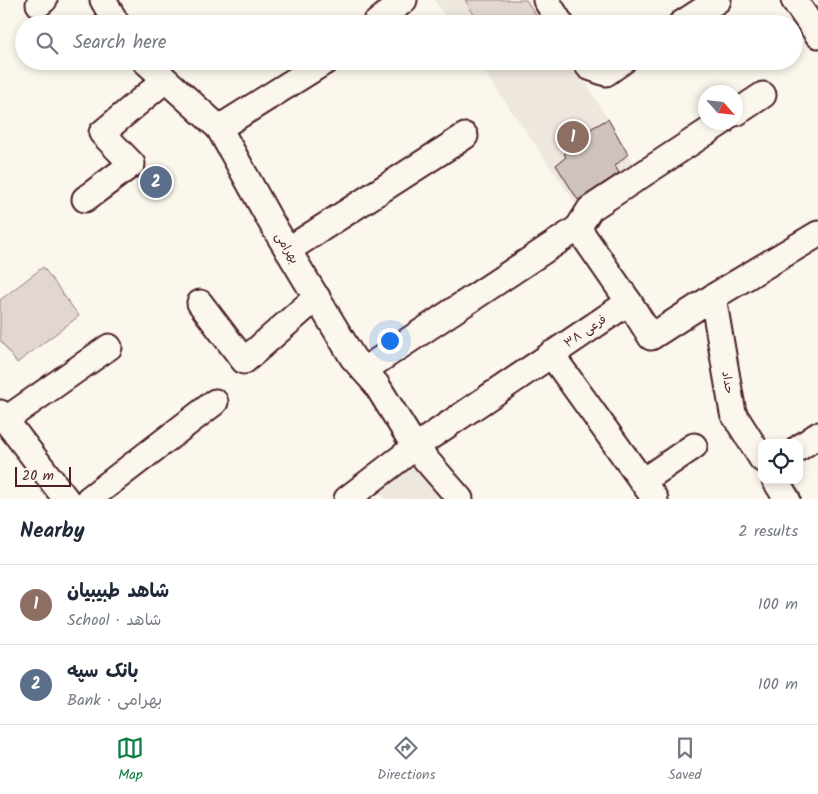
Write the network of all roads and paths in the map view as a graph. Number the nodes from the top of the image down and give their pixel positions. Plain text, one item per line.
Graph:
1 (103, 0) edge
2 (404, 0) edge
3 (546, 0) edge
4 (718, 0) edge
5 (794, 0) edge
6 (112, 15) edge
7 (386, 15) edge
8 (555, 15) edge
9 (695, 15) edge
10 (818, 35) edge
11 (154, 70) edge
12 (312, 70) edge
13 (598, 70) edge
14 (610, 70) edge
15 (165, 80) junction
16 (763, 95) dead end
17 (743, 108) edge
18 (219, 128) junction
19 (710, 130) edge
20 (465, 136) dead end
21 (85, 199) dead end
22 (578, 228) junction
23 (818, 234) edge
24 (288, 250) junction
25 (317, 297) junction
26 (713, 297) junction
27 (629, 302) junction
28 (200, 303) dead end
29 (109, 347) dead end
30 (551, 354) junction
31 (364, 370) junction
32 (215, 402) dead end
33 (2, 417) edge
34 (818, 435) edge
35 (803, 445) edge
36 (694, 446) dead end
37 (415, 447) junction
38 (758, 453) edge
39 (778, 484) edge
40 (649, 490) edge
41 (362, 495) edge
42 (66, 499) edge
43 (89, 499) edge
44 (460, 499) edge
45 (787, 499) edge

1 - 6 street
2 - 7 street
3 - 8 street
4 - 9 street
5 - 10 street
11 - 15 street, بهرامی
12 - 18 street
13 - 14 street
15 - 18 street, بهرامی
15 - 21 street
16 - 17 street
18 - 24 street, بهرامی
19 - 22 street
20 - 24 street
22 - 27 street
22 - 31 street
23 - 26 street
24 - 25 street, بهرامی
25 - 28 street
25 - 31 street, بهرامی
26 - 27 street
26 - 38 street, حداد
27 - 30 street, فرعی ۳۸
29 - 33 street
30 - 37 street, فرعی ۳۸
30 - 40 street
31 - 37 street, بهرامی
32 - 43 street
33 - 42 street
34 - 35 street
36 - 40 street
37 - 41 street, فرعی ۳۸
37 - 44 street, بهرامی
39 - 45 street

